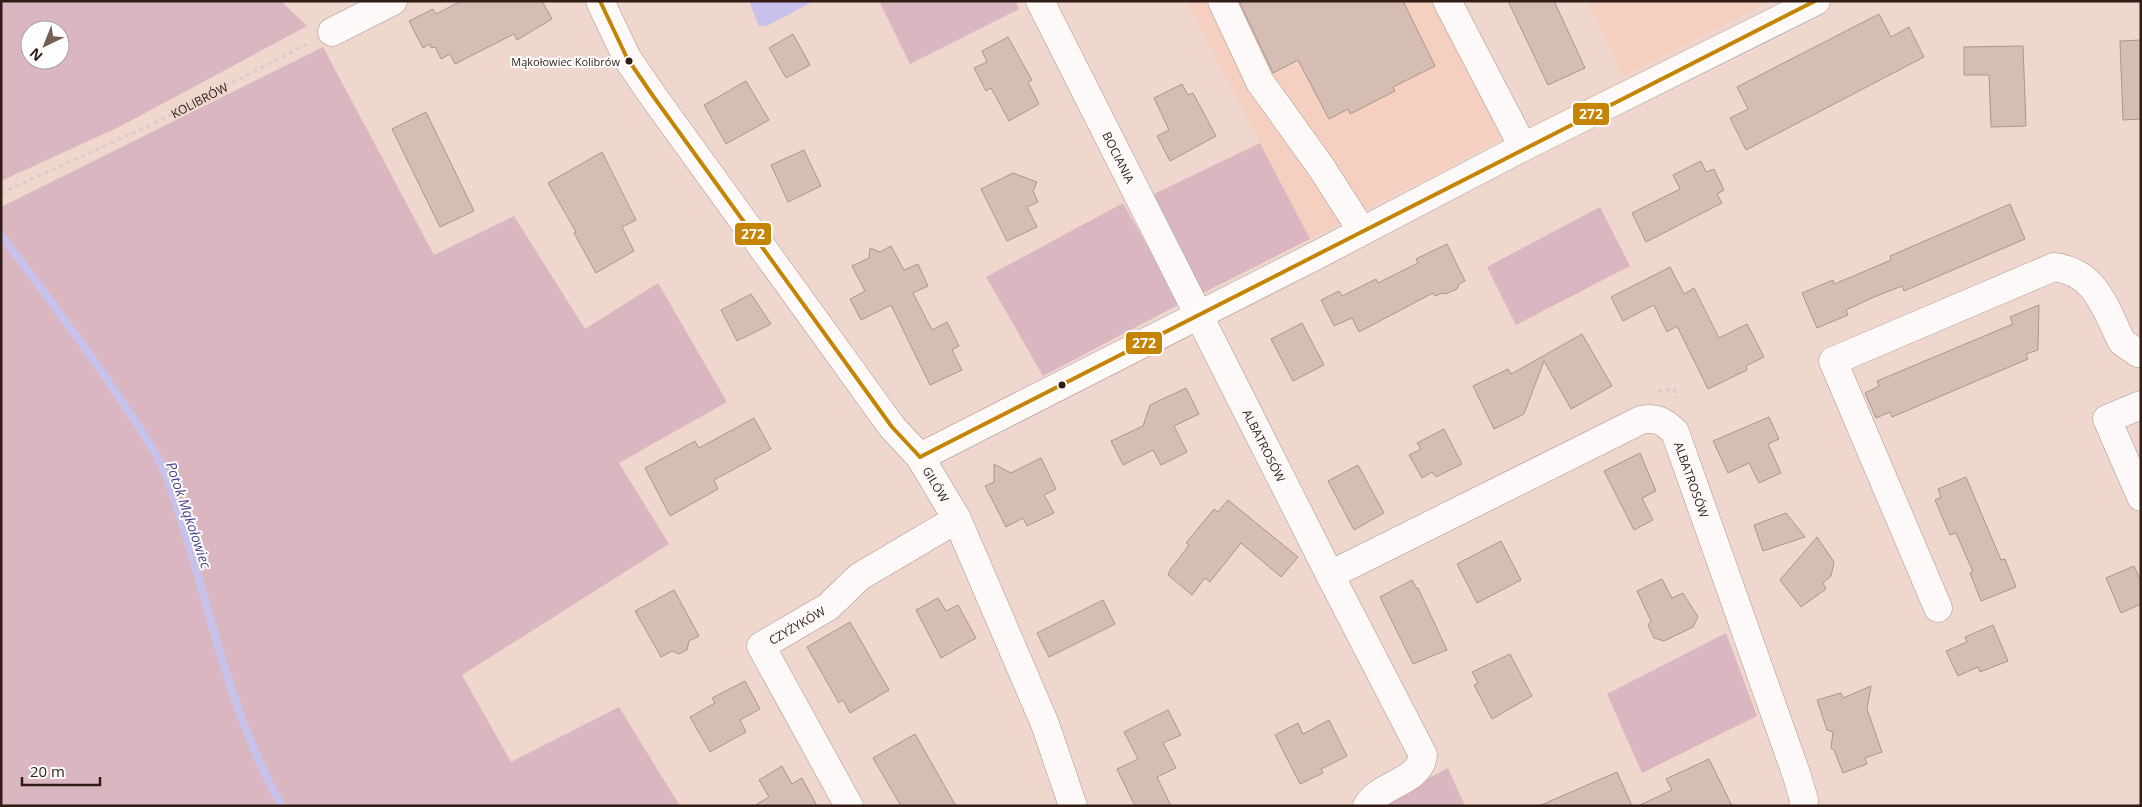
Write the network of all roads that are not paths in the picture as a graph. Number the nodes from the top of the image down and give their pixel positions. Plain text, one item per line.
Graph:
1 (393, 1) edge
2 (600, 1) edge
3 (1040, 1) edge
4 (1222, 1) edge
5 (1447, 1) edge
6 (1816, 1) edge
7 (332, 32) road end
8 (1523, 147) junction
9 (1362, 232) junction
10 (1199, 314) junction
11 (2140, 355) edge
12 (2141, 405) edge
13 (920, 457) junction
14 (2141, 497) edge
15 (957, 518) junction
16 (1330, 575) junction
17 (1938, 608) dead end
18 (849, 806) edge
19 (1073, 806) edge
20 (1367, 806) edge
21 (1802, 806) edge

1 - 7 street
2 - 13 street, GILÓW
3 - 10 street, BOCIANIA
4 - 9 street
5 - 8 street
6 - 8 street
8 - 9 street
9 - 10 street
10 - 13 street
10 - 16 street, ALBATROSÓW
11 - 17 street
12 - 14 street
13 - 15 street, GILÓW
15 - 18 street, CZYŻYKÓW
15 - 19 street, GILÓW
16 - 20 street, ALBATROSÓW
16 - 21 street, ALBATROSÓW

